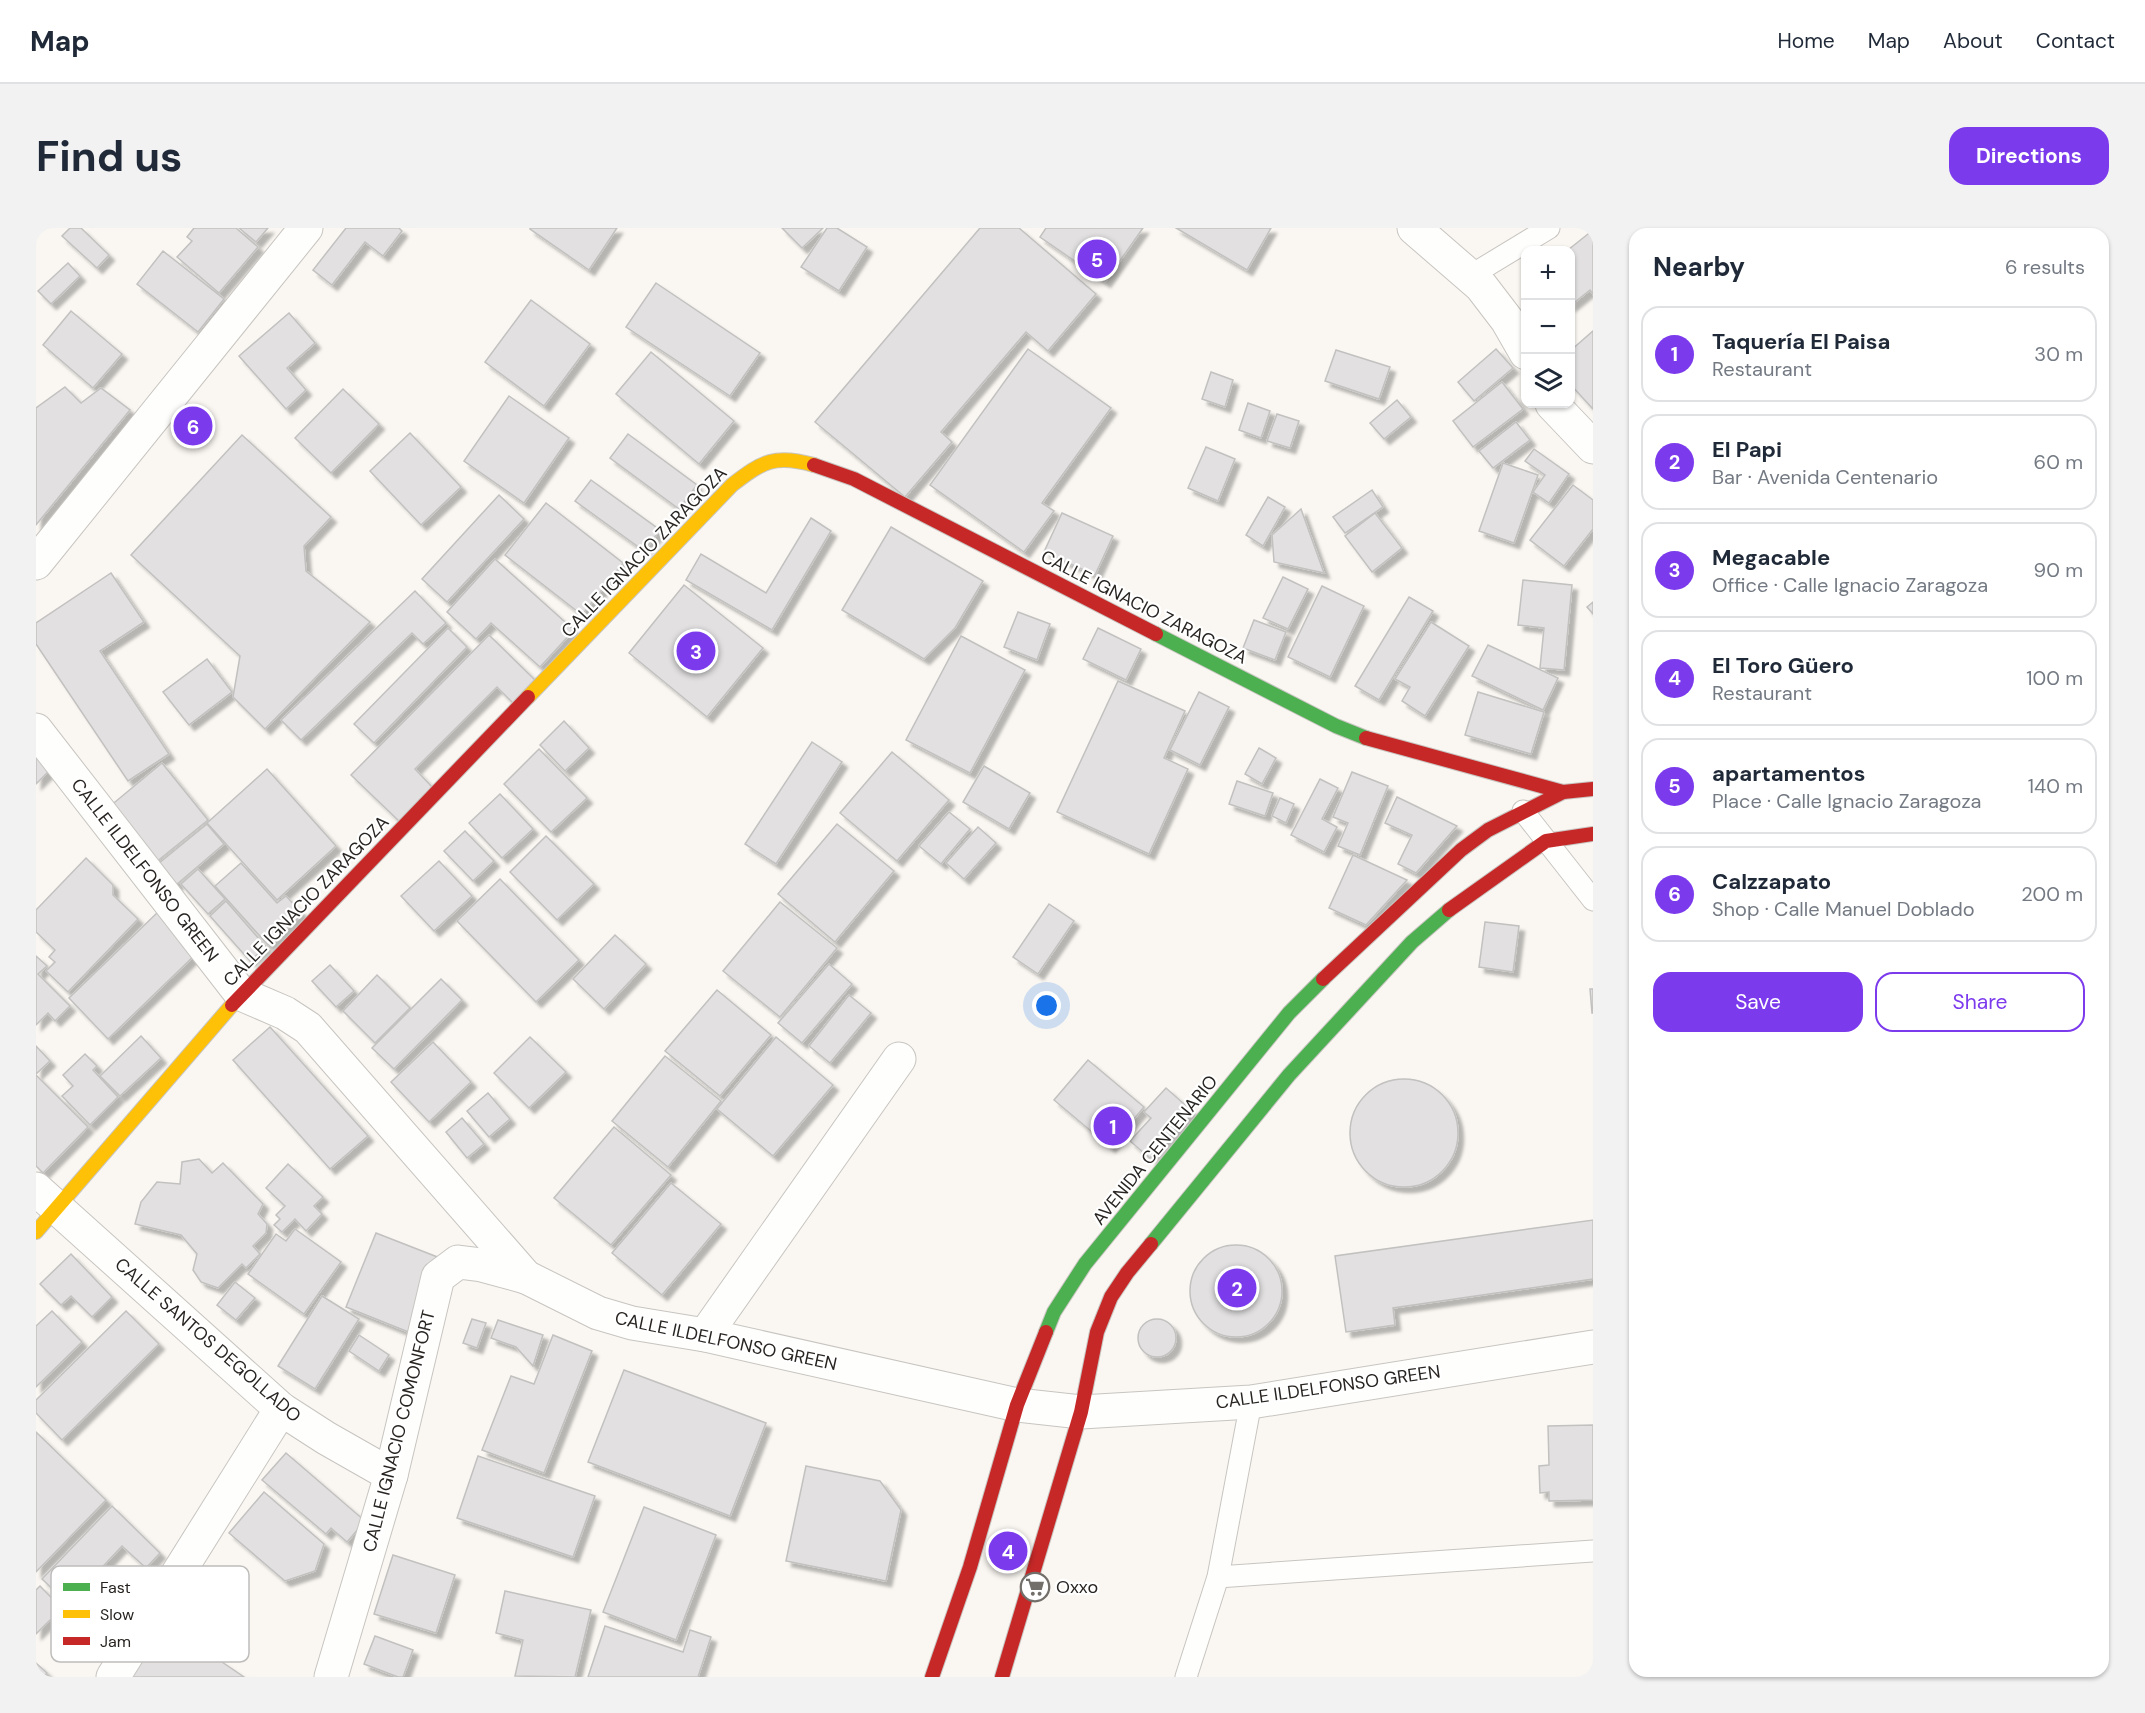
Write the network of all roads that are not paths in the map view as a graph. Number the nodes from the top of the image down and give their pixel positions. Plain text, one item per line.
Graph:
1 (306, 228) edge
2 (1414, 228) edge
3 (1549, 228) edge
4 (1470, 276) junction
5 (1521, 344) edge
6 (1556, 408) edge
7 (1593, 447) edge
8 (36, 563) edge
9 (36, 730) edge
10 (1593, 789) edge
11 (1563, 792) junction
12 (1523, 811) junction
13 (1593, 834) edge
14 (1546, 841) junction
15 (1593, 900) edge
16 (241, 994) junction
17 (899, 1059) dead end
18 (43, 1209) edge
19 (526, 1277) junction
20 (705, 1335) junction
21 (1593, 1347) edge
22 (1251, 1402) junction
23 (1017, 1405) junction
24 (281, 1409) junction
25 (1081, 1412) junction
26 (391, 1475) junction
27 (1593, 1551) edge
28 (183, 1566) edge
29 (1218, 1577) junction
30 (122, 1662) edge
31 (113, 1677) edge
32 (331, 1677) edge
33 (932, 1677) edge
34 (1002, 1677) edge
35 (1186, 1677) edge

1 - 8 street
2 - 4 street
3 - 4 lane
4 - 5 street
6 - 7 street
9 - 16 street, CALLE ILDELFONSO GREEN
10 - 11 main road, AVENIDA CENTENARIO
11 - 12 main road, AVENIDA CENTENARIO
11 - 16 main road, CALLE IGNACIO ZARAGOZA
12 - 14 lane
12 - 23 main road, AVENIDA CENTENARIO
13 - 14 main road
14 - 15 lane
14 - 25 main road
16 - 18 main road, CALLE IGNACIO ZARAGOZA
16 - 19 street, CALLE ILDELFONSO GREEN
17 - 20 street
18 - 24 street, CALLE SANTOS DEGOLLADO
19 - 20 street, CALLE ILDELFONSO GREEN
19 - 26 street, CALLE IGNACIO COMONFORT
20 - 23 street, CALLE ILDELFONSO GREEN
21 - 22 street, CALLE ILDELFONSO GREEN
22 - 25 street, CALLE ILDELFONSO GREEN
22 - 29 lane
23 - 25 street, CALLE ILDELFONSO GREEN
23 - 33 main road, AVENIDA CENTENARIO
24 - 26 street, CALLE SANTOS DEGOLLADO
24 - 28 street
25 - 34 main road
26 - 32 street, CALLE IGNACIO COMONFORT
27 - 29 lane
29 - 35 lane
30 - 31 street

